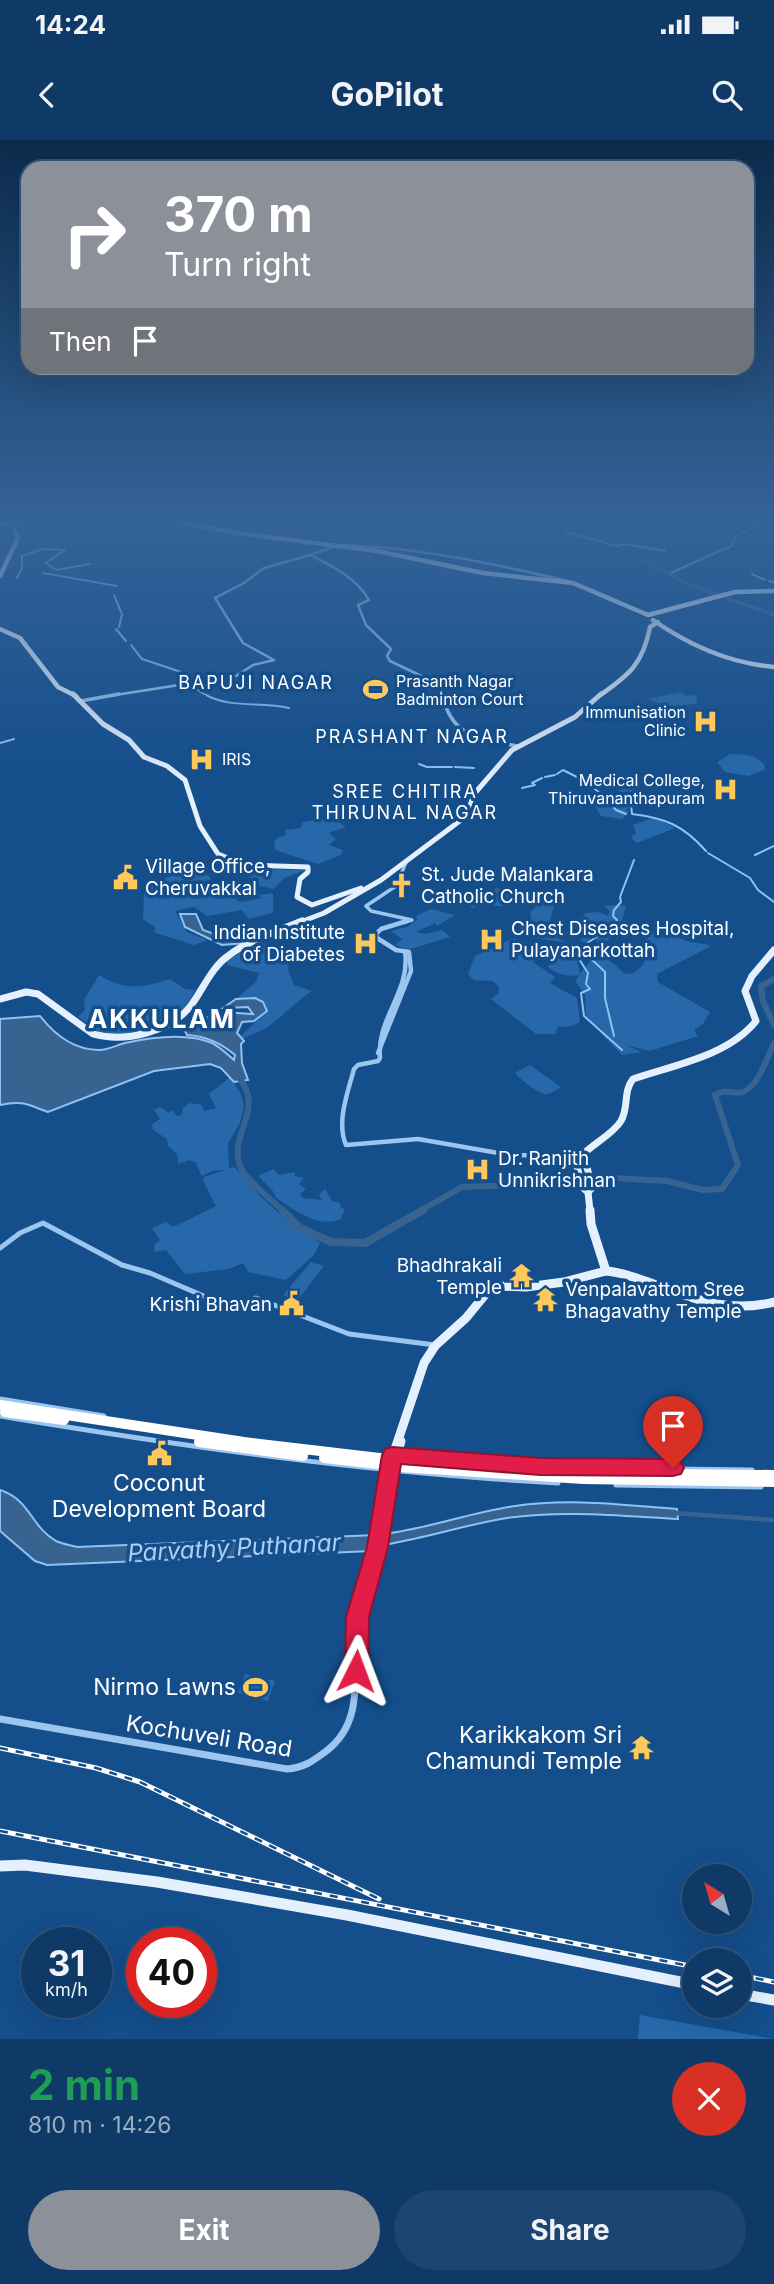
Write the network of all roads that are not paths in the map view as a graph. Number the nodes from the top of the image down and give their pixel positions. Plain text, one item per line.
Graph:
1 (219, 605) edge
2 (359, 605) edge
3 (623, 605) edge
4 (692, 605) edge
5 (652, 618) junction
6 (0, 629) edge
7 (774, 667) edge
8 (81, 701) junction
9 (518, 746) junction
10 (407, 859) junction
11 (370, 886) junction
12 (774, 950) edge
13 (0, 999) edge
14 (581, 1161) junction
15 (589, 1188) junction
16 (0, 1248) edge
17 (606, 1271) junction
18 (774, 1302) edge
19 (435, 1346) junction
20 (0, 1399) edge
21 (0, 1405) edge
22 (0, 1411) edge
23 (32, 1412) junction
24 (0, 1416) edge
25 (392, 1466) junction
26 (774, 1470) edge
27 (774, 1475) edge
28 (774, 1484) edge
29 (0, 1719) edge
30 (0, 1866) edge
31 (682, 1982) edge
32 (752, 1996) edge
33 (774, 2000) edge

1 - 8 street
2 - 9 street
3 - 5 main road
4 - 5 main road
5 - 7 main road
5 - 9 main road
6 - 8 main road
8 - 11 main road
9 - 10 main road
10 - 11 main road
10 - 14 street
11 - 13 main road
12 - 14 main road
14 - 15 main road
14 - 15 main road
15 - 17 main road
16 - 19 street
17 - 18 main road
17 - 19 main road
19 - 25 main road
20 - 23 street
21 - 23 highway
22 - 23 highway
23 - 24 street
23 - 25 highway
25 - 26 street
25 - 27 highway
25 - 28 highway
25 - 29 street, Kochuveli Road
30 - 31 main road
32 - 33 main road

